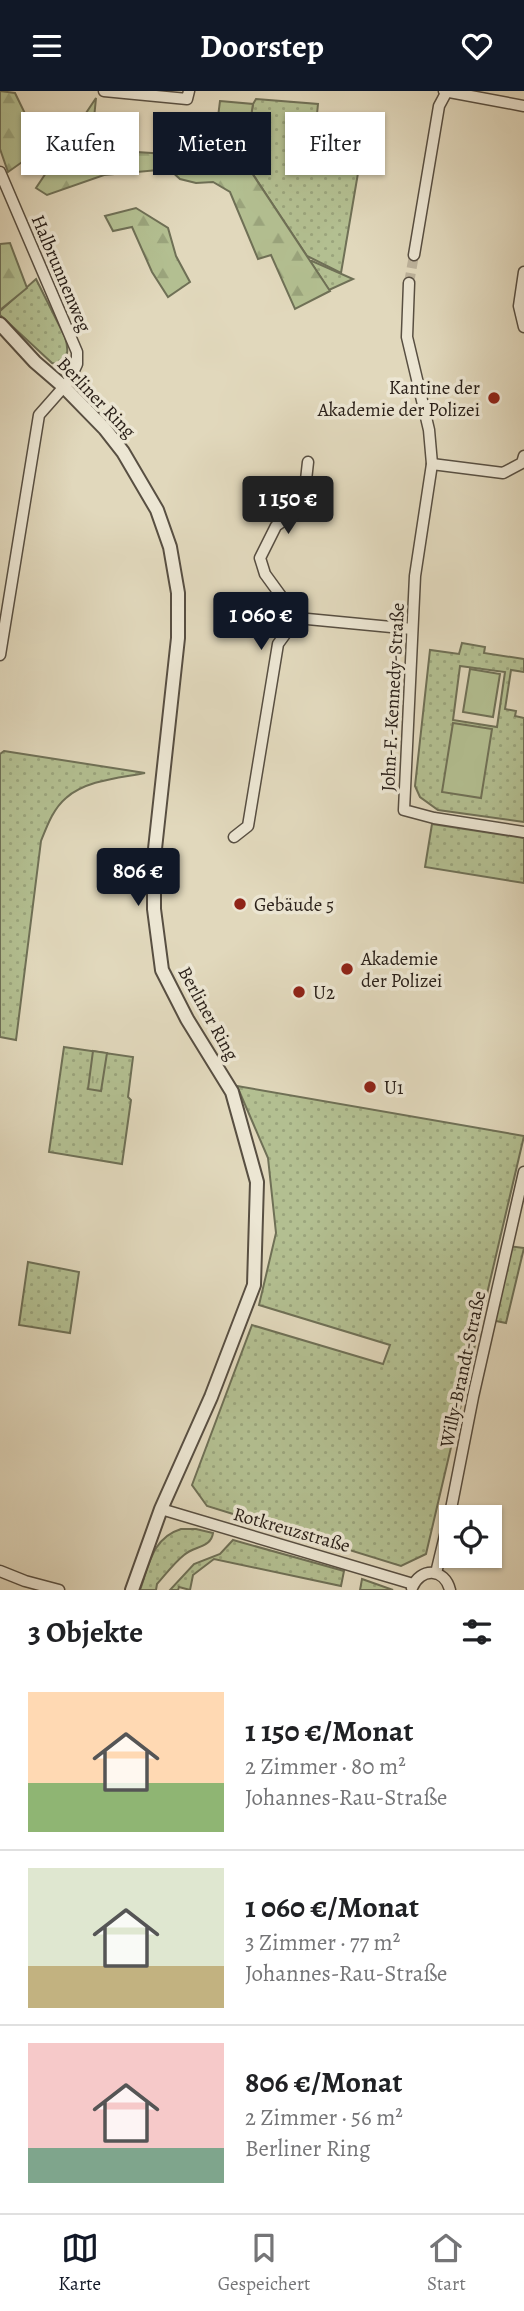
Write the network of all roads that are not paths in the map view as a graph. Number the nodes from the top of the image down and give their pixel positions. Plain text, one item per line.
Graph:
1 (104, 91) edge
2 (188, 91) edge
3 (445, 92) edge
4 (524, 106) edge
5 (0, 172) edge
6 (414, 255) tunnel mouth
7 (524, 272) edge
8 (409, 283) tunnel mouth
9 (0, 324) edge
10 (524, 327) edge
11 (64, 387) junction
12 (524, 456) edge
13 (308, 462) dead end
14 (432, 464) junction
15 (298, 618) junction
16 (412, 629) junction
17 (0, 655) edge
18 (524, 832) edge
19 (234, 838) dead end
20 (524, 1172) edge
21 (161, 1509) junction
22 (0, 1571) edge
23 (436, 1573) junction
24 (413, 1587) edge
25 (59, 1590) edge
26 (132, 1590) edge
27 (450, 1590) edge

1 - 2 street
3 - 4 street
3 - 6 street
5 - 11 street, Halbrunnenweg
7 - 10 street
8 - 14 street, John-F.-Kennedy-Straße
9 - 11 street, Berliner Ring
11 - 17 street, Halbrunnenweg
11 - 21 street, Berliner Ring
12 - 14 street
13 - 15 street
14 - 16 street, John-F.-Kennedy-Straße
15 - 16 street
15 - 19 street
16 - 18 street, John-F.-Kennedy-Straße
20 - 23 street, Willy-Brandt-Straße
21 - 24 street, Rotkreuzstraße
21 - 26 street, Berliner Ring
22 - 25 street
23 - 24 street
23 - 27 street

